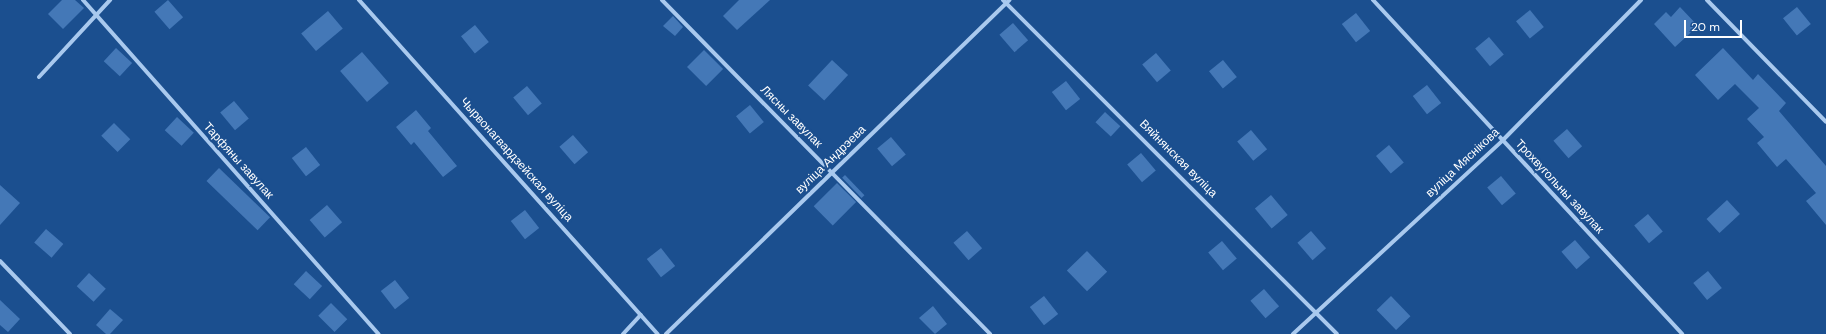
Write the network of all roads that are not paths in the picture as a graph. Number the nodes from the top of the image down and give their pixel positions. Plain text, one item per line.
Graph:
1 (83, 0) edge
2 (110, 0) edge
3 (359, 0) edge
4 (662, 0) edge
5 (1373, 0) edge
6 (1641, 0) edge
7 (1707, 0) edge
8 (1006, 1) edge
9 (95, 16) junction
10 (39, 77) dead end
11 (1826, 122) edge
12 (1502, 141) junction
13 (832, 172) junction
14 (0, 262) edge
15 (1315, 312) junction
16 (641, 315) junction
17 (70, 334) edge
18 (379, 334) edge
19 (623, 334) edge
20 (658, 334) edge
21 (666, 334) edge
22 (990, 334) edge
23 (1293, 334) edge
24 (1337, 334) edge
25 (1682, 334) edge

1 - 9 street, Тарфяны завулак
2 - 9 street
3 - 16 street, Чырвонагвардзейская вуліца
4 - 13 street, Лясны завулак
5 - 12 street, Трохвугольны завулак
6 - 12 street, вуліца Мяснікова
7 - 11 street
8 - 13 street, вуліца Андрэева
8 - 15 street, Вяйнянская вуліца
9 - 10 street
9 - 18 street, Тарфяны завулак
12 - 15 street, вуліца Мяснікова
12 - 25 street, Трохвугольны завулак
13 - 21 street, вуліца Андрэева
13 - 22 street, Лясны завулак
14 - 17 street
15 - 23 street, вуліца Мяснікова
15 - 24 street, Вяйнянская вуліца
16 - 19 street
16 - 20 street, Чырвонагвардзейская вуліца

